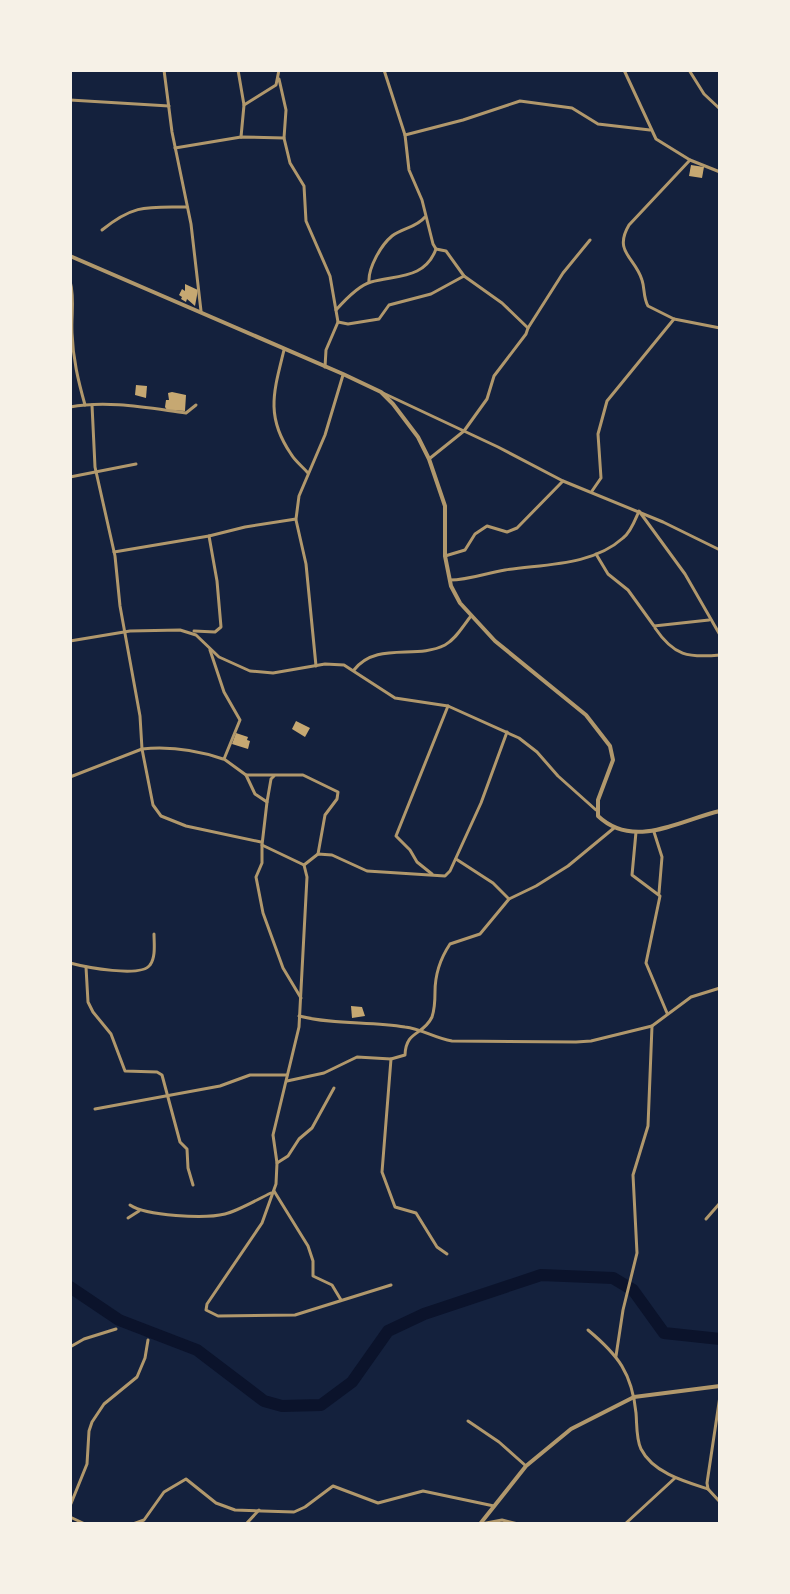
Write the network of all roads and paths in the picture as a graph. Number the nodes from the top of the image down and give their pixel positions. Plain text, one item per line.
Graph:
1 (164, 70) edge
2 (238, 70) edge
3 (279, 70) edge
4 (384, 70) edge
5 (624, 70) edge
6 (689, 70) edge
7 (279, 79) junction
8 (70, 100) edge
9 (244, 105) junction
10 (169, 106) junction
11 (720, 109) edge
12 (650, 130) junction
13 (405, 135) junction
14 (241, 137) junction
15 (284, 138) junction
16 (175, 148) junction
17 (690, 160) junction
18 (720, 172) edge
19 (187, 207) junction
20 (425, 217) junction
21 (102, 230) dead end
22 (590, 240) dead end
23 (436, 249) junction
24 (70, 256) edge
25 (464, 276) junction
26 (70, 281) edge
27 (369, 282) junction
28 (336, 310) junction
29 (201, 313) junction
30 (674, 319) junction
31 (338, 322) junction
32 (528, 328) junction
33 (720, 328) edge
34 (71, 329) edge
35 (284, 350) junction
36 (325, 367) junction
37 (343, 374) junction
38 (381, 392) junction
39 (85, 405) junction
40 (92, 405) junction
41 (196, 405) dead end
42 (70, 407) edge
43 (464, 431) junction
44 (429, 459) junction
45 (136, 464) dead end
46 (308, 473) junction
47 (96, 474) junction
48 (70, 477) edge
49 (563, 481) junction
50 (592, 491) junction
51 (639, 511) junction
52 (296, 519) junction
53 (209, 536) junction
54 (720, 550) edge
55 (114, 552) junction
56 (596, 554) junction
57 (445, 556) junction
58 (449, 580) junction
59 (472, 615) junction
60 (710, 620) junction
61 (654, 626) junction
62 (190, 631) junction
63 (124, 632) junction
64 (720, 635) edge
65 (70, 641) edge
66 (210, 650) junction
67 (720, 655) edge
68 (316, 666) junction
69 (354, 670) junction
70 (448, 706) junction
71 (507, 732) junction
72 (142, 749) junction
73 (224, 759) junction
74 (246, 775) junction
75 (274, 776) junction
76 (70, 777) edge
77 (267, 802) junction
78 (596, 810) junction
79 (720, 811) edge
80 (614, 828) junction
81 (636, 832) junction
82 (654, 832) junction
83 (262, 844) junction
84 (318, 854) junction
85 (456, 859) junction
86 (304, 865) junction
87 (432, 874) junction
88 (659, 893) junction
89 (509, 899) junction
90 (154, 934) dead end
91 (70, 963) edge
92 (86, 967) junction
93 (720, 988) edge
94 (301, 998) junction
95 (667, 1013) junction
96 (299, 1016) junction
97 (652, 1026) junction
98 (420, 1030) junction
99 (391, 1059) junction
100 (287, 1075) junction
101 (285, 1081) junction
102 (334, 1088) dead end
103 (167, 1094) junction
104 (95, 1109) dead end
105 (277, 1163) junction
106 (193, 1185) dead end
107 (274, 1191) junction
108 (720, 1203) edge
109 (130, 1205) dead end
110 (139, 1211) junction
111 (128, 1218) dead end
112 (706, 1219) dead end
113 (447, 1254) dead end
114 (391, 1285) dead end
115 (342, 1301) junction
116 (116, 1329) dead end
117 (588, 1330) dead end
118 (148, 1340) dead end
119 (70, 1347) edge
120 (616, 1356) junction
121 (720, 1386) edge
122 (720, 1396) edge
123 (634, 1397) junction
124 (468, 1421) dead end
125 (526, 1466) junction
126 (675, 1478) junction
127 (708, 1489) junction
128 (720, 1502) edge
129 (70, 1506) edge
130 (494, 1506) junction
131 (259, 1510) junction
132 (70, 1517) edge
133 (82, 1523) edge
134 (133, 1524) edge
135 (246, 1524) edge
136 (481, 1524) edge
137 (518, 1524) edge
138 (625, 1524) edge

1 - 10 street
2 - 9 street
3 - 7 street
4 - 13 street
5 - 12 street
6 - 11 street
7 - 9 street
7 - 15 street
8 - 10 street
9 - 14 street
10 - 16 street
12 - 13 street
12 - 17 street
13 - 20 street
14 - 15 street
14 - 16 street
15 - 28 street
16 - 19 street
17 - 18 street
17 - 30 street
19 - 21 street
19 - 29 street
20 - 23 street
20 - 27 street
22 - 32 street
23 - 25 street
23 - 27 street
24 - 29 street
25 - 31 street
25 - 32 street
26 - 34 street
27 - 28 street
28 - 31 street
29 - 35 street
30 - 33 street
30 - 50 street
31 - 36 street
32 - 43 street
34 - 39 street
35 - 36 street
35 - 46 street
36 - 37 street
37 - 38 street
37 - 46 street
38 - 43 street
38 - 44 street
39 - 40 street
39 - 42 street
40 - 41 street
40 - 47 street
43 - 44 street
43 - 49 street
44 - 57 street
45 - 47 street
46 - 52 street
47 - 48 street
47 - 55 street
49 - 50 street
49 - 57 street
50 - 51 street
51 - 54 street
51 - 56 street
51 - 60 street
52 - 53 street
52 - 68 street
53 - 55 street
53 - 62 street
55 - 63 street
56 - 58 street
56 - 61 street
57 - 58 street
58 - 59 street
59 - 69 street
59 - 78 street
60 - 61 street
60 - 64 street
61 - 67 street
62 - 63 street
62 - 66 street
63 - 65 street
63 - 72 street
66 - 68 street
66 - 73 street
68 - 69 street
69 - 70 street
70 - 71 street
70 - 87 street
71 - 78 street
71 - 85 street
72 - 73 street
72 - 76 street
72 - 83 street
73 - 74 street
74 - 75 street
74 - 77 street
75 - 77 street
75 - 84 street
77 - 83 street
78 - 80 street
79 - 82 street
80 - 81 street
80 - 89 street
81 - 82 street
81 - 88 street
82 - 88 street
83 - 86 street
83 - 94 street
84 - 86 street
84 - 87 street
85 - 87 street
85 - 89 street
86 - 94 street
88 - 95 street
89 - 98 street
90 - 92 street
91 - 92 street
92 - 103 street
93 - 95 street
94 - 96 street
95 - 97 street
96 - 98 street
96 - 100 street
97 - 98 street
97 - 120 street
98 - 99 street
99 - 101 street
99 - 113 street
100 - 101 street
100 - 103 street
101 - 105 street
102 - 105 street
103 - 104 street
103 - 106 street
105 - 107 street
107 - 110 street
107 - 115 street
107 - 115 street
108 - 112 street
109 - 110 street
110 - 111 street
114 - 115 street
116 - 119 street
117 - 120 street
118 - 129 street
120 - 123 street
121 - 123 street
122 - 127 street
123 - 125 street
123 - 126 street
124 - 125 street
125 - 130 street
126 - 127 street
126 - 138 street
127 - 128 street
130 - 131 street
130 - 136 street
131 - 134 street
131 - 135 street
132 - 133 street
136 - 137 street

